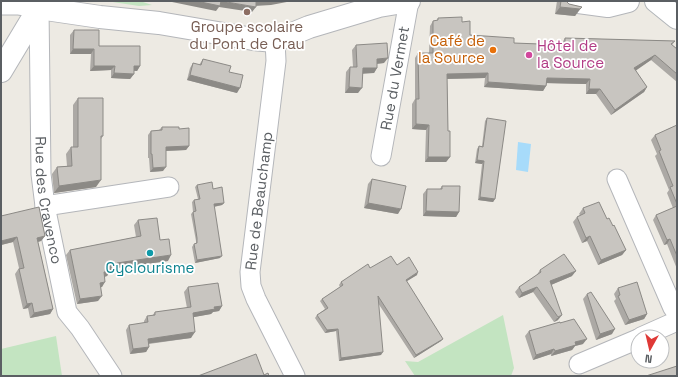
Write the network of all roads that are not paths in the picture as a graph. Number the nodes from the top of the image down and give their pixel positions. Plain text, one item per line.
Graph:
1 (409, 1) edge
2 (571, 1) edge
3 (628, 1) edge
4 (656, 1) edge
5 (1, 5) edge
6 (41, 5) edge
7 (77, 8) edge
8 (677, 18) edge
9 (275, 41) junction
10 (1, 70) edge
11 (381, 156) dead end
12 (617, 179) dead end
13 (169, 187) dead end
14 (45, 206) junction
15 (677, 310) edge
16 (677, 322) edge
17 (661, 329) edge
18 (630, 342) edge
19 (579, 364) dead end
20 (112, 376) edge
21 (295, 376) edge

1 - 9 street
1 - 11 street, Rue du Vermet
2 - 3 street
4 - 8 street
5 - 6 street
6 - 7 street
6 - 10 street
6 - 14 street, Rue des Cravenco
7 - 9 street
9 - 21 street, Rue de Beauchamp
12 - 15 street
13 - 14 street
14 - 20 street, Rue des Cravenco
16 - 17 street
18 - 19 street

